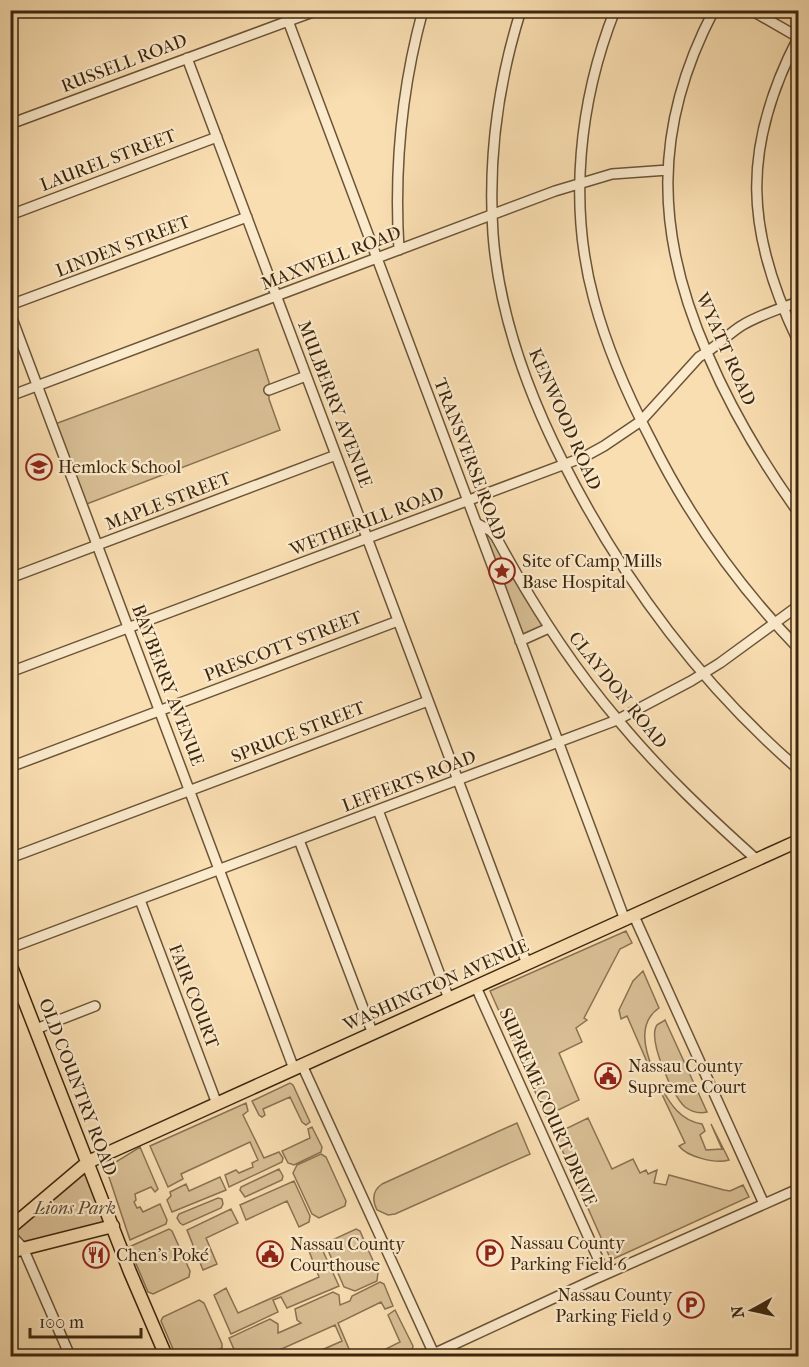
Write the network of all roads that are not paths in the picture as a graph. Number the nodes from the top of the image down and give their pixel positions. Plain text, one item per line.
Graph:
1 (284, 10) edge
2 (318, 10) edge
3 (423, 10) edge
4 (521, 10) edge
5 (615, 10) edge
6 (714, 10) edge
7 (751, 10) edge
8 (288, 21) junction
9 (798, 38) edge
10 (187, 58) junction
11 (10, 124) edge
12 (217, 137) junction
13 (668, 170) junction
14 (580, 183) junction
15 (10, 214) edge
16 (493, 215) junction
17 (247, 217) junction
18 (399, 250) junction
19 (377, 258) junction
20 (277, 296) junction
21 (798, 302) edge
22 (10, 305) edge
23 (784, 307) junction
24 (10, 313) edge
25 (798, 341) edge
26 (707, 353) junction
27 (306, 376) junction
28 (38, 386) junction
29 (269, 390) dead end
30 (10, 396) edge
31 (641, 421) junction
32 (336, 455) junction
33 (564, 464) junction
34 (468, 500) junction
35 (798, 512) edge
36 (476, 524) junction
37 (367, 538) junction
38 (98, 545) junction
39 (10, 578) edge
40 (798, 606) edge
41 (398, 621) junction
42 (776, 623) junction
43 (129, 628) junction
44 (549, 628) junction
45 (520, 641) junction
46 (798, 648) edge
47 (10, 672) edge
48 (702, 673) junction
49 (428, 700) junction
50 (160, 710) junction
51 (617, 720) junction
52 (558, 742) junction
53 (10, 767) edge
54 (798, 769) edge
55 (458, 780) junction
56 (190, 790) junction
57 (378, 810) junction
58 (299, 840) junction
59 (798, 841) edge
60 (10, 858) edge
61 (758, 860) junction
62 (220, 870) junction
63 (140, 900) junction
64 (629, 918) junction
65 (10, 948) edge
66 (10, 964) edge
67 (527, 964) junction
68 (476, 987) junction
69 (15, 988) edge
70 (449, 999) junction
71 (95, 1006) dead end
72 (36, 1029) junction
73 (373, 1034) junction
74 (298, 1067) junction
75 (217, 1104) junction
76 (88, 1162) junction
77 (798, 1189) edge
78 (764, 1204) junction
79 (113, 1226) junction
80 (10, 1228) edge
81 (10, 1234) edge
82 (17, 1250) edge
83 (605, 1274) junction
84 (432, 1355) edge
85 (70, 1356) edge
86 (166, 1356) edge

1 - 8 street, TRANSVERSE ROAD
2 - 8 street, RUSSELL ROAD
3 - 18 street
4 - 16 street, KENWOOD ROAD
5 - 14 street
6 - 13 street, WYATT ROAD
7 - 9 street
8 - 10 street, RUSSELL ROAD
8 - 19 street, TRANSVERSE ROAD
9 - 23 street
10 - 11 street, RUSSELL ROAD
10 - 12 street, MULBERRY AVENUE
12 - 15 street, LAUREL STREET
12 - 17 street, MULBERRY AVENUE
13 - 14 street, MAXWELL ROAD
13 - 26 street, WYATT ROAD
14 - 16 street, MAXWELL ROAD
14 - 31 street
16 - 18 street, MAXWELL ROAD
16 - 33 street, KENWOOD ROAD
17 - 20 street, MULBERRY AVENUE
17 - 22 street, LINDEN STREET
18 - 19 street, MAXWELL ROAD
19 - 20 street, MAXWELL ROAD
19 - 34 street, TRANSVERSE ROAD
20 - 27 street, MULBERRY AVENUE
20 - 28 street, MAXWELL ROAD
21 - 23 street, WETHERILL ROAD
23 - 25 street
23 - 26 street, WETHERILL ROAD
24 - 28 street, BAYBERRY AVENUE
26 - 31 street, WETHERILL ROAD
26 - 35 street, WYATT ROAD
27 - 29 street
27 - 32 street, MULBERRY AVENUE
28 - 30 street, MAXWELL ROAD
28 - 38 street, BAYBERRY AVENUE
31 - 33 street, WETHERILL ROAD
31 - 42 street
32 - 37 street, MULBERRY AVENUE
32 - 38 street, MAPLE STREET
33 - 34 street, WETHERILL ROAD
33 - 48 street, KENWOOD ROAD
34 - 36 street, TRANSVERSE ROAD
34 - 37 street, WETHERILL ROAD
36 - 44 street, CLAYDON ROAD
36 - 45 street, TRANSVERSE ROAD
37 - 41 street, MULBERRY AVENUE
37 - 43 street, WETHERILL ROAD
38 - 39 street, MAPLE STREET
38 - 43 street, BAYBERRY AVENUE
40 - 42 street, LEFFERTS ROAD
41 - 49 street, MULBERRY AVENUE
41 - 50 street, PRESCOTT STREET
42 - 46 street
42 - 48 street, LEFFERTS ROAD
43 - 47 street, WETHERILL ROAD
43 - 50 street, BAYBERRY AVENUE
44 - 45 street
44 - 51 street, CLAYDON ROAD
45 - 52 street, TRANSVERSE ROAD
48 - 51 street, LEFFERTS ROAD
48 - 54 street, KENWOOD ROAD
49 - 55 street, MULBERRY AVENUE
49 - 56 street, SPRUCE STREET
50 - 53 street, PRESCOTT STREET
50 - 56 street, BAYBERRY AVENUE
51 - 52 street, LEFFERTS ROAD
51 - 61 street, CLAYDON ROAD
52 - 55 street, LEFFERTS ROAD
52 - 64 street, TRANSVERSE ROAD
55 - 57 street, LEFFERTS ROAD
55 - 67 street, MULBERRY AVENUE
56 - 60 street, SPRUCE STREET
56 - 62 street, BAYBERRY AVENUE
57 - 58 street, LEFFERTS ROAD
57 - 70 street
58 - 62 street, LEFFERTS ROAD
58 - 73 street
59 - 61 main road, WASHINGTON AVENUE
61 - 64 main road, WASHINGTON AVENUE
62 - 63 street, LEFFERTS ROAD
62 - 74 street, BAYBERRY AVENUE
63 - 65 street, LEFFERTS ROAD
63 - 75 street, FAIR COURT
64 - 67 main road, WASHINGTON AVENUE
64 - 78 street, TRANSVERSE ROAD
66 - 69 main road, OLD COUNTRY ROAD
67 - 68 main road, WASHINGTON AVENUE
68 - 70 main road, WASHINGTON AVENUE
68 - 83 street, SUPREME COURT DRIVE
69 - 72 main road, OLD COUNTRY ROAD
70 - 73 main road, WASHINGTON AVENUE
71 - 72 street
72 - 76 main road, OLD COUNTRY ROAD
73 - 74 main road, WASHINGTON AVENUE
74 - 75 main road, WASHINGTON AVENUE
74 - 84 street, BAYBERRY AVENUE
75 - 76 main road, WASHINGTON AVENUE
76 - 79 main road, OLD COUNTRY ROAD
76 - 80 main road, WASHINGTON AVENUE
77 - 78 street
78 - 83 street
79 - 82 main road
79 - 86 main road, OLD COUNTRY ROAD
81 - 82 street
82 - 85 street
83 - 84 street

